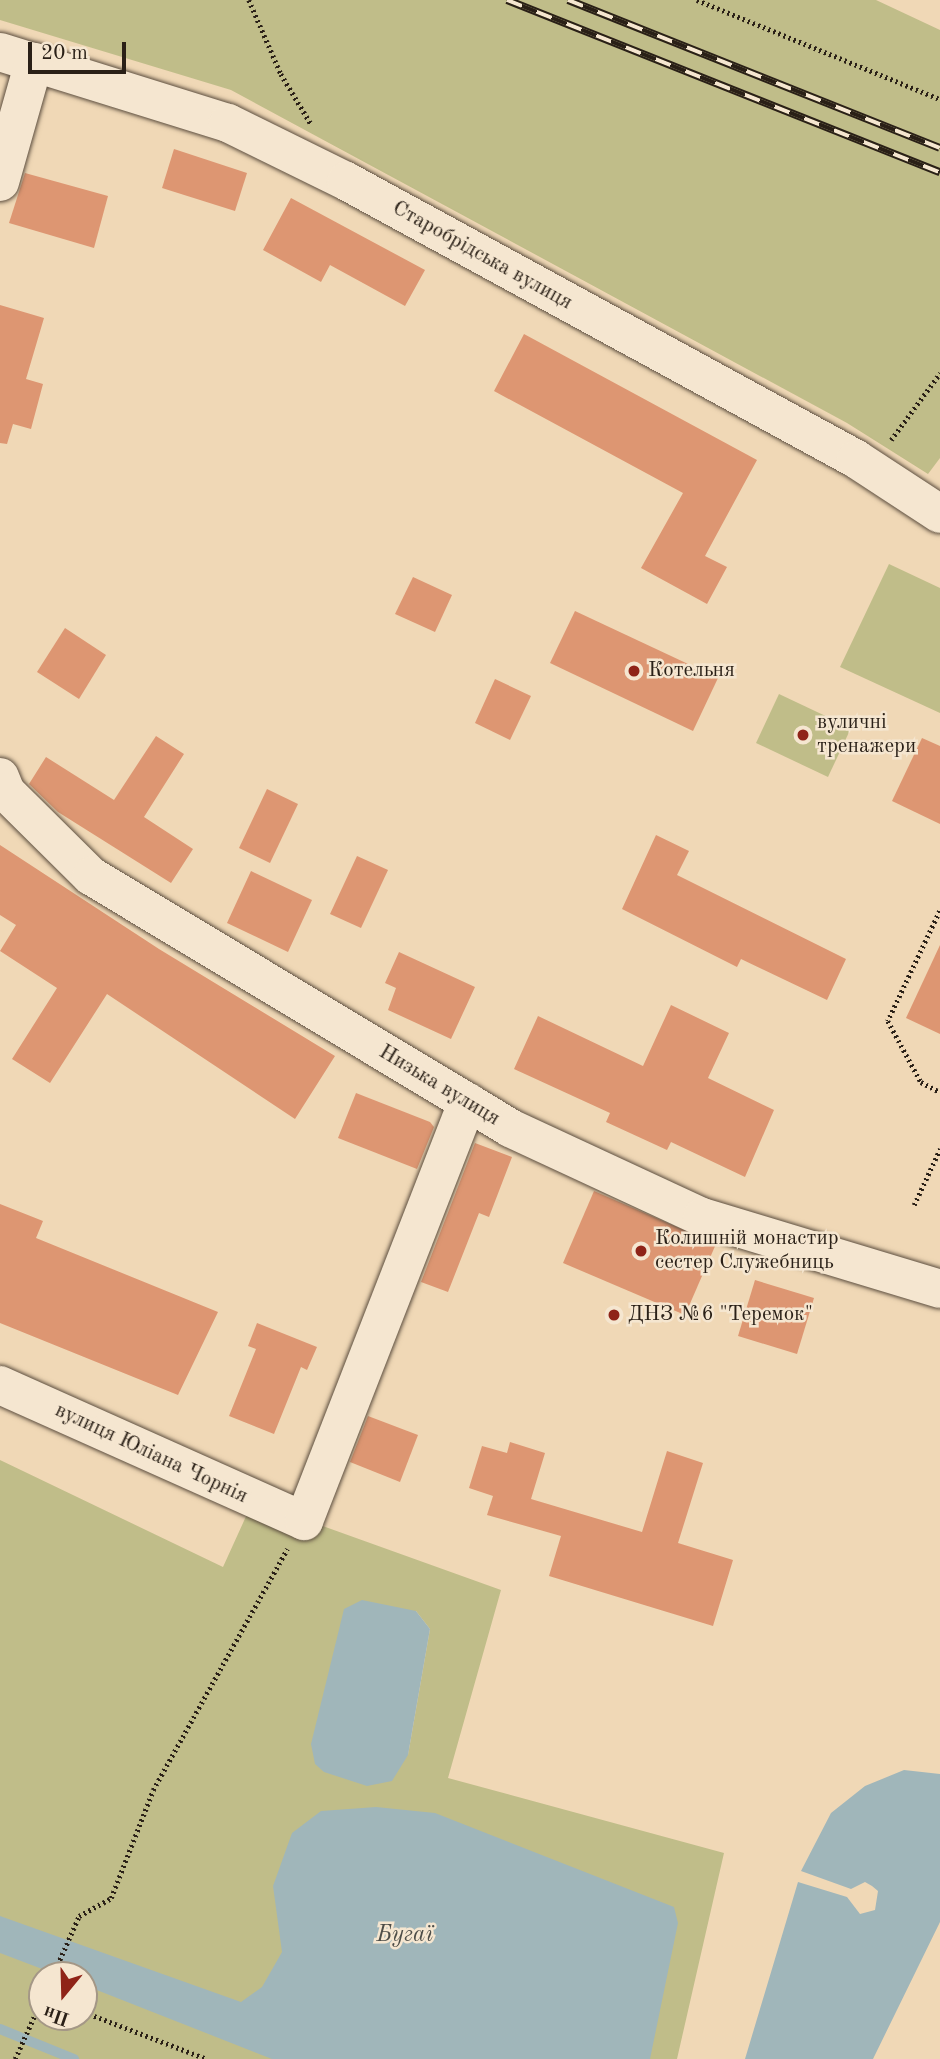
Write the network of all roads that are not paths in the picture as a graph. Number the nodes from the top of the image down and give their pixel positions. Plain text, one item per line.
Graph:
1 (17, 57) edge
2 (0, 182) edge
3 (940, 514) edge
4 (0, 777) edge
5 (467, 1102) junction
6 (940, 1289) edge
7 (0, 1385) edge

1 - 2 street
1 - 3 street, Старобрідська вулиця
4 - 5 street, Низька вулиця
5 - 6 street, Низька вулиця
5 - 7 street, вулиця Юліана Чорнія

